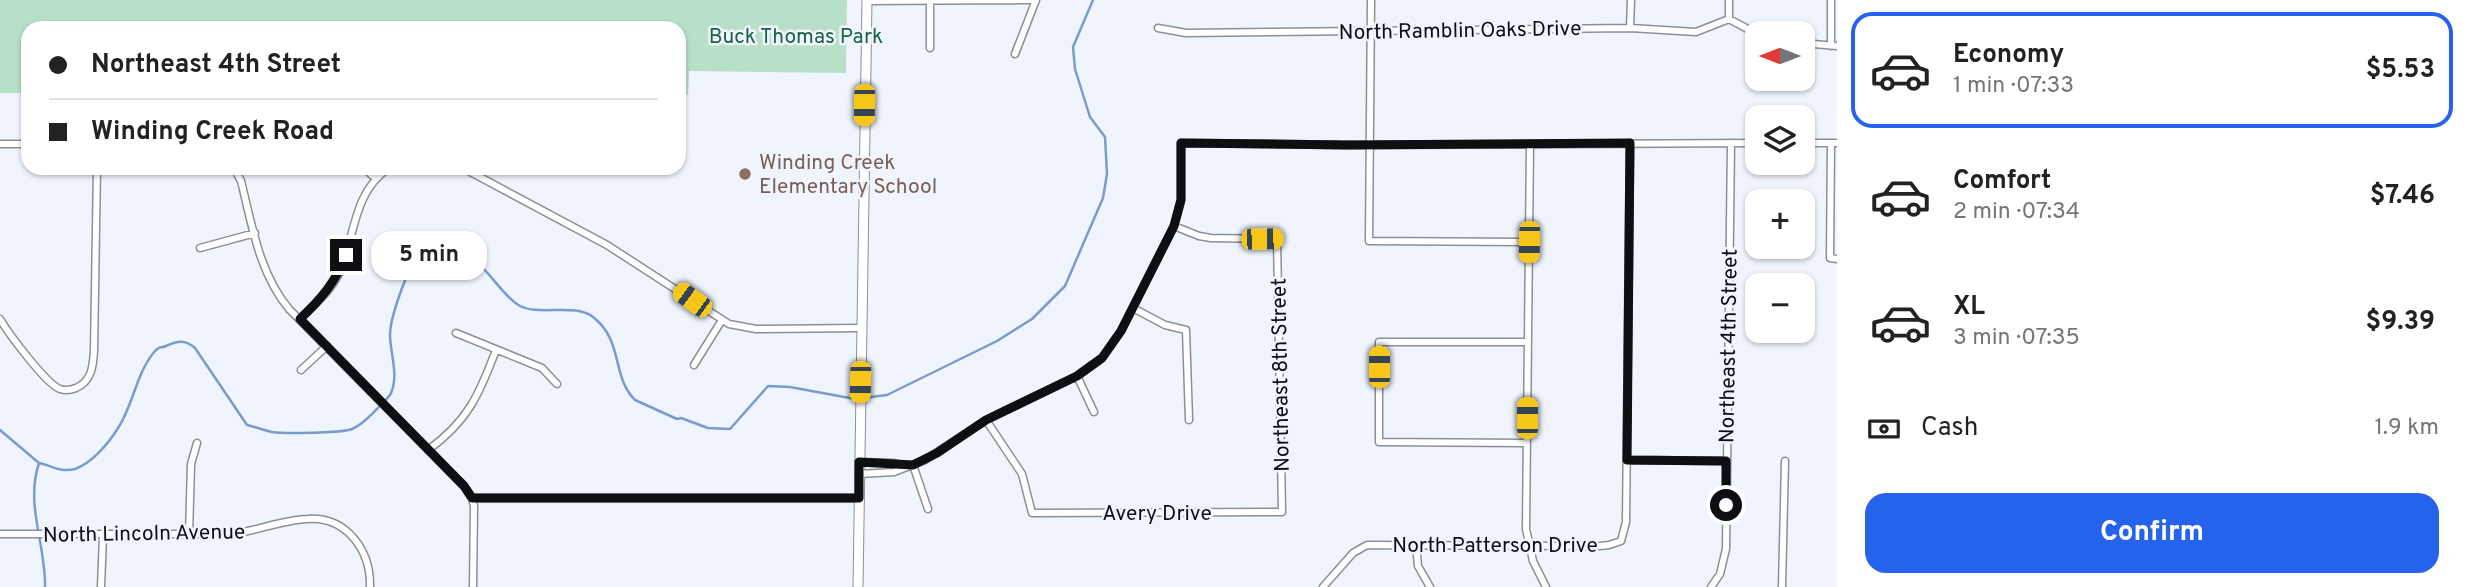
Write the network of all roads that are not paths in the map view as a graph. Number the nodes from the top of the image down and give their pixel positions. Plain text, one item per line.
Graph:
1 (867, 0) edge
2 (1370, 0) edge
3 (1631, 0) edge
4 (1729, 0) edge
5 (1831, 0) edge
6 (930, 1) edge
7 (1729, 19) junction
8 (1158, 28) dead end
9 (1630, 28) junction
10 (1745, 28) edge
11 (1371, 32) junction
12 (1815, 44) edge
13 (1834, 46) edge
14 (930, 48) dead end
15 (1015, 54) dead end
16 (1815, 142) edge
17 (1630, 143) junction
18 (1731, 143) junction
19 (1745, 143) edge
20 (1834, 143) edge
21 (0, 144) edge
22 (21, 144) edge
23 (1370, 144) junction
24 (1530, 144) junction
25 (97, 175) edge
26 (238, 175) edge
27 (371, 175) edge
28 (378, 175) edge
29 (476, 175) edge
30 (374, 178) junction
31 (1174, 226) junction
32 (255, 233) junction
33 (1529, 242) junction
34 (200, 248) dead end
35 (1833, 259) edge
36 (1133, 308) junction
37 (0, 319) edge
38 (300, 319) junction
39 (722, 320) junction
40 (861, 328) junction
41 (456, 333) dead end
42 (1527, 342) junction
43 (327, 346) junction
44 (496, 350) junction
45 (694, 365) dead end
46 (302, 370) dead end
47 (1077, 376) junction
48 (557, 384) dead end
49 (1094, 412) dead end
50 (986, 420) junction
51 (1189, 420) dead end
52 (197, 443) dead end
53 (1527, 443) junction
54 (428, 450) junction
55 (1627, 460) junction
56 (1726, 461) junction
57 (1785, 461) dead end
58 (859, 462) junction
59 (909, 466) junction
60 (859, 474) junction
61 (472, 498) junction
62 (859, 498) junction
63 (928, 509) dead end
64 (1282, 512) joint
65 (0, 534) edge
66 (103, 535) junction
67 (189, 535) junction
68 (1416, 544) junction
69 (1528, 545) junction
70 (101, 587) edge
71 (370, 587) edge
72 (473, 587) edge
73 (858, 587) edge
74 (1323, 587) edge
75 (1430, 587) edge
76 (1546, 587) edge
77 (1711, 587) edge
78 (1782, 587) edge

1 - 6 street
1 - 40 street
2 - 11 street
3 - 9 street
4 - 7 street
5 - 13 street
6 - 14 street
6 - 15 street
7 - 9 street, North Ramblin Oaks Drive
7 - 10 street
8 - 11 street, North Ramblin Oaks Drive
9 - 11 street, North Ramblin Oaks Drive
11 - 23 street
12 - 13 street
16 - 20 street
17 - 18 street
17 - 24 street
17 - 55 street, North Patterson Drive
18 - 19 street
18 - 56 street, Northeast 4th Street
20 - 35 street
21 - 22 street
23 - 24 street
23 - 31 street
23 - 33 street
24 - 33 street
25 - 37 street
26 - 32 street
27 - 30 street
28 - 30 street
29 - 39 street
30 - 38 street
31 - 36 street
31 - 64 street, Northeast 8th Street
32 - 34 street
32 - 38 street
33 - 42 street
36 - 47 street
36 - 51 street
38 - 43 street
39 - 40 street
39 - 45 street
40 - 58 street
41 - 44 street
42 - 53 street
42 - 53 street
43 - 46 street
43 - 54 street
44 - 48 street
44 - 54 street
47 - 49 street
47 - 50 street
50 - 59 street
50 - 64 street, Avery Drive
52 - 67 street
53 - 69 street
54 - 61 street
55 - 56 street
55 - 69 street, North Patterson Drive
56 - 77 street, Northeast 4th Street
57 - 78 street
58 - 59 street
58 - 60 street
59 - 60 street
59 - 63 street
60 - 62 street
61 - 62 street
61 - 72 street
62 - 73 street
65 - 66 street, North Lincoln Avenue
66 - 67 street, North Lincoln Avenue
66 - 70 street
67 - 71 street, North Lincoln Avenue
68 - 69 street, North Patterson Drive
68 - 74 street, North Patterson Drive
68 - 75 street
69 - 76 street

